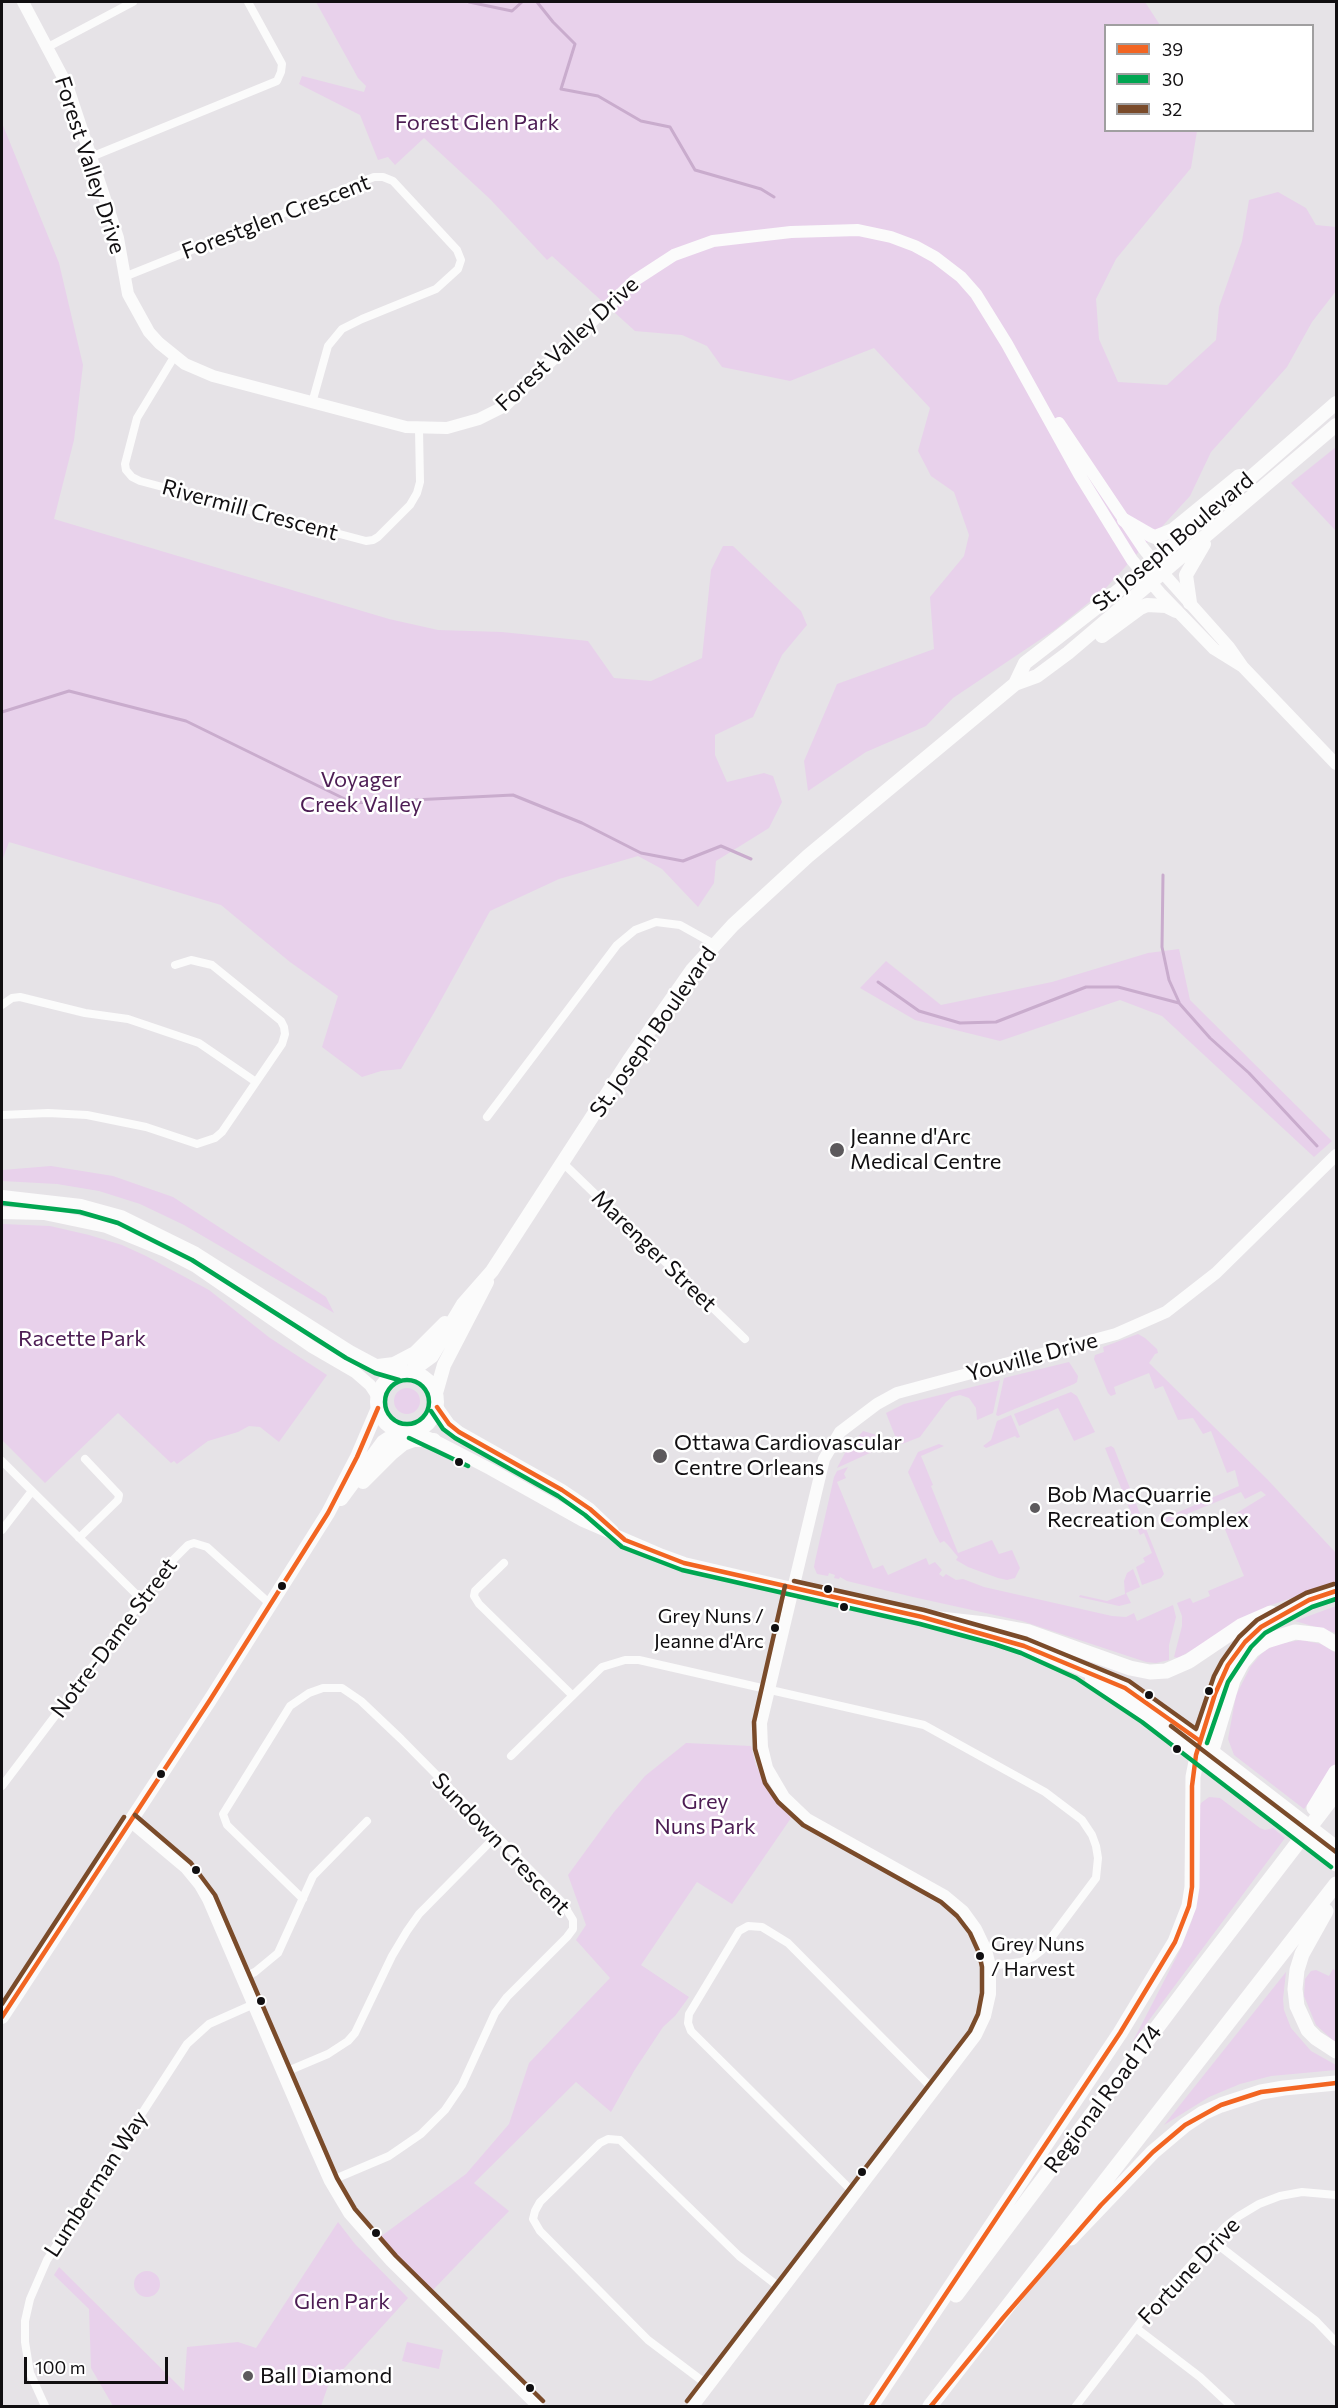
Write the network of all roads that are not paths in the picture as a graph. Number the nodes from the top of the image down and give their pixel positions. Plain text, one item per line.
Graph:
1 (24, 2) edge
2 (133, 2) edge
3 (248, 2) edge
4 (48, 47) junction
5 (91, 157) junction
6 (124, 277) junction
7 (174, 357) junction
8 (1031, 386) junction
9 (1336, 393) edge
10 (312, 403) junction
11 (1336, 403) edge
12 (1336, 425) edge
13 (419, 429) junction
14 (1124, 520) junction
15 (1213, 529) junction
16 (1154, 562) junction
17 (1141, 573) junction
18 (1163, 573) junction
19 (1151, 584) junction
20 (1190, 603) junction
21 (1176, 611) junction
22 (1068, 653) junction
23 (1243, 667) junction
24 (1015, 684) junction
25 (1336, 764) edge
26 (714, 944) junction
27 (175, 965) dead end
28 (2, 1005) edge
29 (256, 1082) junction
30 (2, 1115) edge
31 (487, 1117) dead end
32 (1336, 1155) edge
33 (563, 1163) junction
34 (2, 1196) edge
35 (2, 1213) edge
36 (492, 1271) junction
37 (463, 1305) junction
38 (745, 1339) dead end
39 (378, 1366) junction
40 (406, 1372) junction
41 (436, 1400) junction
42 (378, 1402) junction
43 (406, 1431) junction
44 (434, 1440) junction
45 (85, 1459) dead end
46 (2, 1461) edge
47 (32, 1491) junction
48 (346, 1494) junction
49 (328, 1513) junction
50 (2, 1530) edge
51 (79, 1538) junction
52 (622, 1539) junction
53 (504, 1563) dead end
54 (792, 1588) junction
55 (1336, 1591) edge
56 (1308, 1600) junction
57 (143, 1601) junction
58 (269, 1604) junction
59 (922, 1617) junction
60 (1336, 1644) edge
61 (768, 1689) junction
62 (572, 1695) junction
63 (1203, 1748) junction
64 (511, 1756) dead end
65 (1336, 1772) edge
66 (2, 1786) edge
67 (1336, 1793) edge
68 (130, 1821) junction
69 (367, 1821) dead end
70 (496, 1836) junction
71 (1330, 1846) edge
72 (1336, 1862) edge
73 (1336, 1884) edge
74 (1336, 1897) edge
75 (303, 1899) junction
76 (990, 1966) junction
77 (1201, 1969) junction
78 (242, 1978) junction
79 (254, 2004) junction
80 (2, 2017) edge
81 (1336, 2051) edge
82 (283, 2073) junction
83 (1336, 2083) edge
84 (934, 2090) junction
85 (330, 2181) junction
86 (855, 2194) junction
87 (1336, 2195) edge
88 (1213, 2241) junction
89 (783, 2290) junction
90 (1136, 2328) junction
91 (1336, 2342) edge
92 (709, 2386) junction
93 (45, 2406) edge
94 (538, 2406) edge
95 (693, 2406) edge
96 (872, 2406) edge
97 (931, 2406) edge
98 (1076, 2406) edge
99 (1231, 2406) edge

1 - 4 street, Forest Valley Drive
2 - 4 street
3 - 5 street
4 - 5 street, Forest Valley Drive
5 - 6 street, Forest Valley Drive
6 - 7 street, Forest Valley Drive
6 - 10 street, Forestglen Crescent
7 - 10 street, Forest Valley Drive
7 - 13 street, Rivermill Crescent
8 - 13 street, Forest Valley Drive
8 - 14 street, Forest Valley Drive
8 - 17 street, Forest Valley Drive
9 - 14 main road
10 - 13 street, Forest Valley Drive
11 - 16 main road, St. Joseph Boulevard
12 - 15 main road, St. Joseph Boulevard
14 - 16 street, Forest Valley Drive
15 - 18 main road, St. Joseph Boulevard
15 - 20 main road
16 - 17 main road, St. Joseph Boulevard
16 - 18 street, Forest Valley Drive
17 - 19 street
17 - 24 main road, St. Joseph Boulevard
18 - 19 main road, St. Joseph Boulevard
18 - 20 street
19 - 21 street
19 - 22 main road, St. Joseph Boulevard
20 - 23 street
21 - 22 main road
21 - 23 street
22 - 24 main road, St. Joseph Boulevard
23 - 25 street
24 - 26 main road, St. Joseph Boulevard
26 - 31 street
26 - 33 main road, St. Joseph Boulevard
27 - 29 street
28 - 29 street
29 - 30 street
32 - 54 street, Youville Drive
33 - 36 main road, St. Joseph Boulevard
33 - 38 street, Marenger Street
34 - 39 street
35 - 42 street
36 - 37 main road, St. Joseph Boulevard
36 - 41 main road, St. Joseph Boulevard
37 - 39 main road
37 - 40 main road, St. Joseph Boulevard
39 - 40 street
40 - 41 main road
40 - 42 main road
41 - 43 main road
41 - 52 street
42 - 43 main road
42 - 49 main road
43 - 44 street
43 - 48 main road
44 - 48 main road
44 - 52 street
45 - 51 street
46 - 47 street
47 - 50 street
47 - 51 street
48 - 49 main road
49 - 58 main road
51 - 57 street
52 - 54 street
53 - 62 street
54 - 59 street
54 - 61 street, Youville Drive
55 - 56 highway
56 - 59 highway
56 - 63 highway
57 - 58 street, Notre-Dame Street
57 - 66 street, Notre-Dame Street
58 - 68 main road
59 - 63 street
60 - 63 highway
61 - 62 street
61 - 76 street, Youville Drive
61 - 76 street
62 - 64 street
63 - 71 street
63 - 96 highway
65 - 77 highway
67 - 77 highway, Regional Road 174
68 - 78 street
68 - 80 main road
69 - 75 street
70 - 75 street, Sundown Crescent
70 - 82 street
70 - 85 street, Sundown Crescent
71 - 72 highway
73 - 97 highway
74 - 81 highway
75 - 78 street
76 - 84 street
77 - 96 highway, Regional Road 174
78 - 79 street
79 - 82 street
79 - 93 street, Lumberman Way
82 - 85 street
83 - 97 highway
84 - 86 street
84 - 86 street
85 - 94 street
86 - 89 street
87 - 88 street, Fortune Drive
88 - 90 street, Fortune Drive
88 - 91 street
89 - 92 street
89 - 92 street
90 - 98 street, Fortune Drive
90 - 99 street
92 - 95 street

